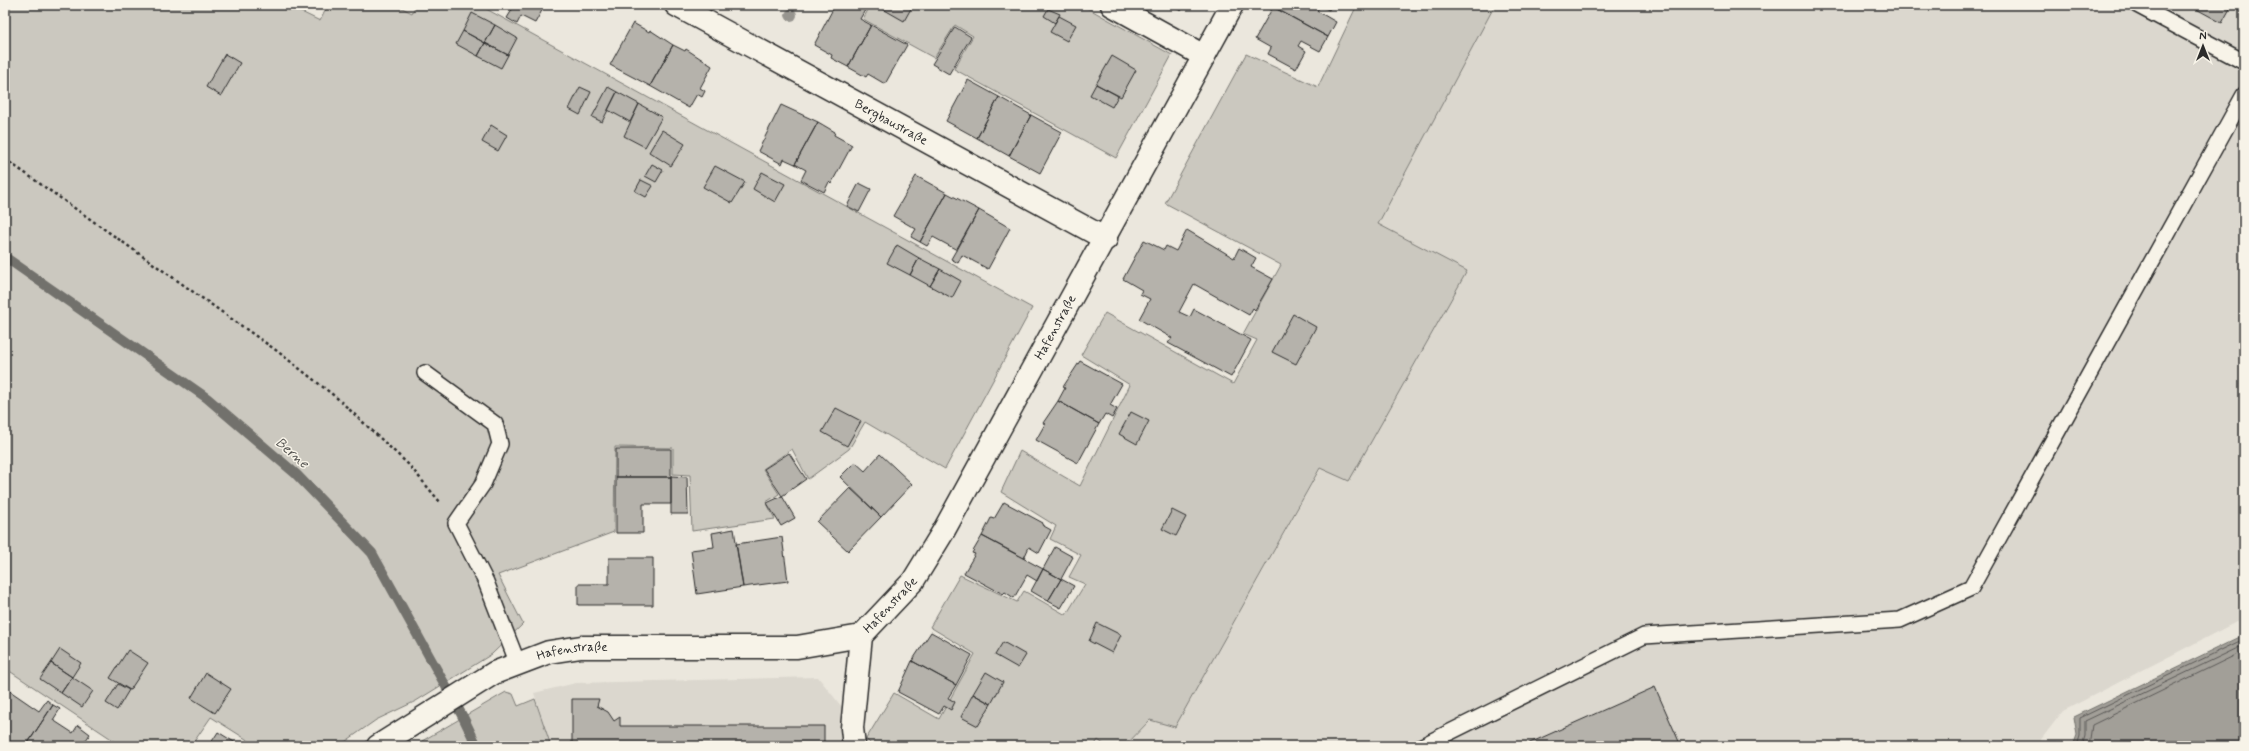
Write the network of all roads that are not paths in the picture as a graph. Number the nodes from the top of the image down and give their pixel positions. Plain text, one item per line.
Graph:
1 (676, 5) edge
2 (1112, 5) edge
3 (1232, 5) edge
4 (2137, 5) edge
5 (1204, 56) junction
6 (2244, 62) edge
7 (2244, 95) edge
8 (1106, 239) junction
9 (425, 372) dead end
10 (861, 636) junction
11 (518, 664) junction
12 (378, 746) edge
13 (854, 746) edge
14 (1422, 746) edge

1 - 8 street, Bergbaustraße
2 - 5 street
3 - 5 street, Hafenstraße
4 - 6 lane
5 - 8 street, Hafenstraße
7 - 14 lane
8 - 10 street, Hafenstraße
9 - 11 lane
10 - 11 street, Hafenstraße
10 - 13 street, Hafenstraße
11 - 12 street, Hafenstraße

